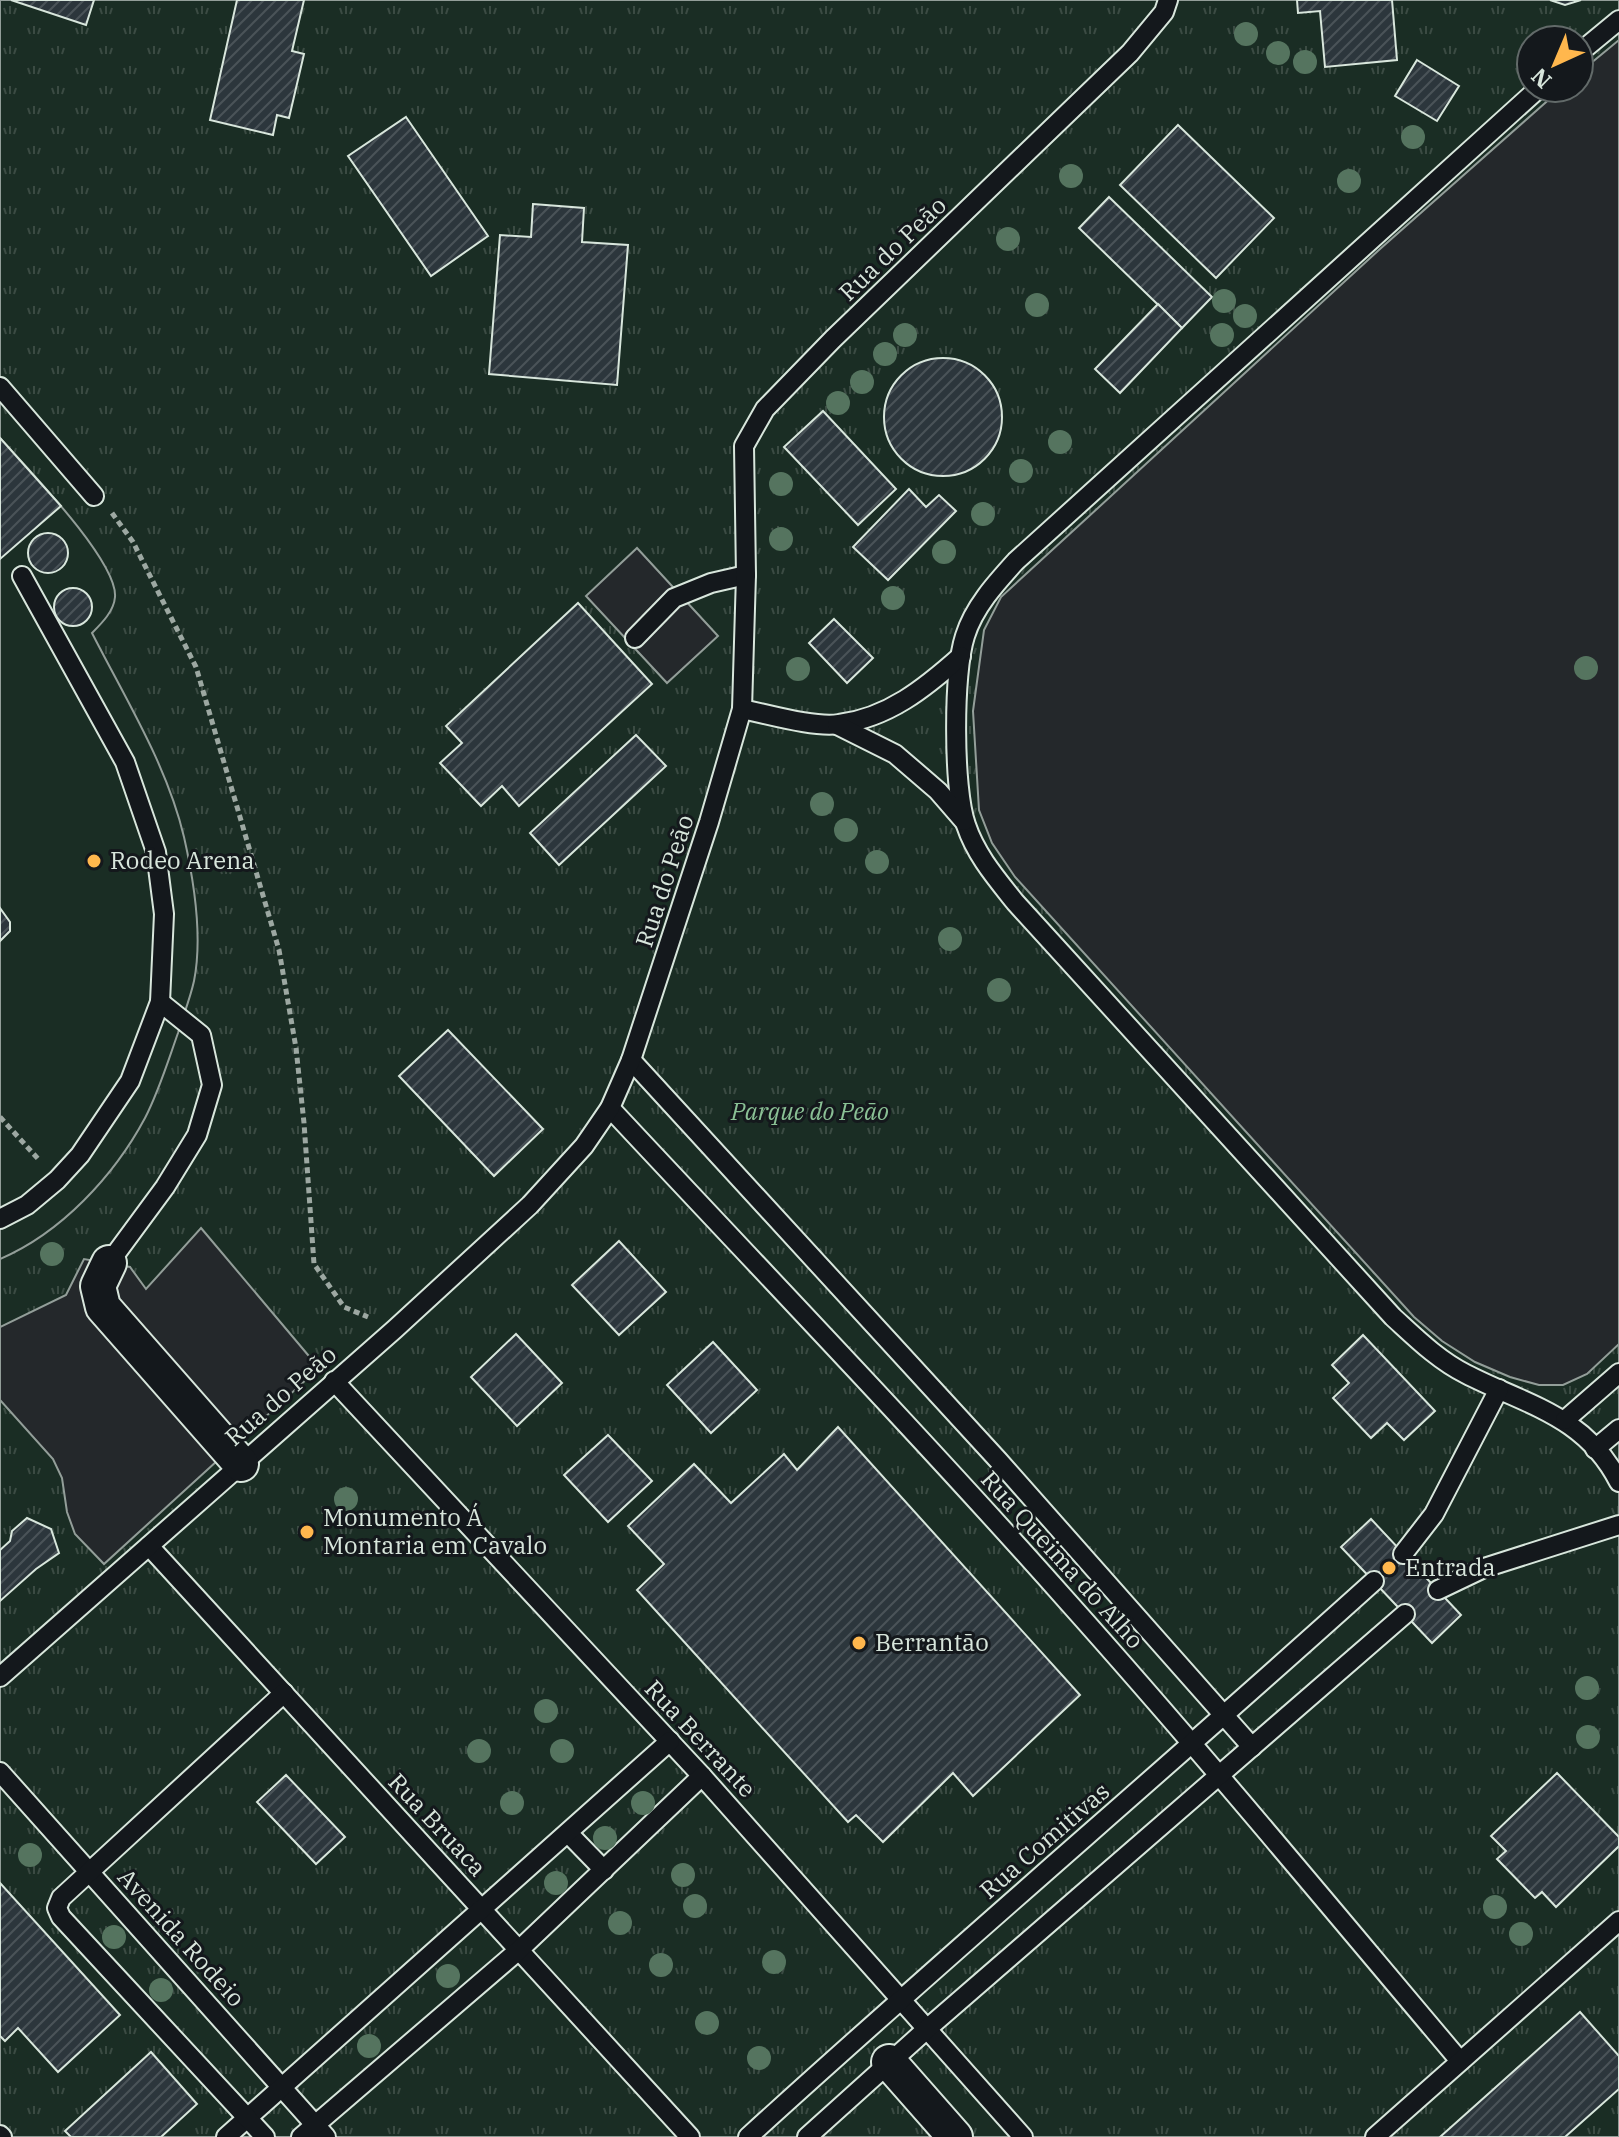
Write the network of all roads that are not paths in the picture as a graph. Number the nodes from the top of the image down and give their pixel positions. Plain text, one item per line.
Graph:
1 (1168, 0) edge
2 (1619, 20) edge
3 (1595, 40) edge
4 (1521, 104) edge
5 (0, 387) edge
6 (94, 496) road end
7 (746, 575) junction
8 (22, 576) dead end
9 (635, 638) dead end
10 (961, 656) junction
11 (742, 709) junction
12 (837, 725) junction
13 (965, 823) junction
14 (160, 1002) junction
15 (631, 1060) junction
16 (610, 1108) junction
17 (0, 1219) edge
18 (109, 1263) joint
19 (1619, 1373) edge
20 (334, 1381) junction
21 (1499, 1389) junction
22 (1565, 1420) junction
23 (1619, 1429) edge
24 (1595, 1449) junction
25 (241, 1464) junction
26 (1619, 1482) edge
27 (1619, 1525) edge
28 (149, 1546) junction
29 (1403, 1554) dead end
30 (1374, 1581) dead end
31 (1438, 1590) dead end
32 (1405, 1614) dead end
33 (0, 1677) edge
34 (284, 1693) junction
35 (1225, 1715) junction
36 (670, 1741) junction
37 (1193, 1744) junction
38 (1252, 1747) junction
39 (0, 1772) edge
40 (702, 1776) junction
41 (1219, 1776) junction
42 (568, 1833) junction
43 (604, 1870) junction
44 (90, 1872) junction
45 (483, 1909) junction
46 (1619, 1921) edge
47 (519, 1950) junction
48 (901, 1998) junction
49 (928, 2028) junction
50 (1460, 2061) junction
51 (889, 2062) junction
52 (282, 2086) junction
53 (248, 2117) junction
54 (314, 2133) edge
55 (226, 2137) edge
56 (265, 2137) edge
57 (690, 2137) edge
58 (748, 2137) edge
59 (807, 2137) edge
60 (955, 2137) edge
61 (1023, 2137) edge
62 (1375, 2137) edge

1 - 7 lane, Rua do Peão
2 - 3 lane
4 - 10 lane
5 - 6 lane
7 - 9 lane
7 - 11 lane, Rua do Peão
8 - 14 lane
10 - 12 lane
10 - 13 lane
11 - 12 lane
11 - 15 lane, Rua do Peão
12 - 13 lane
13 - 21 lane
14 - 17 lane
14 - 18 lane
15 - 16 lane, Rua do Peão
15 - 35 lane, Rua Queima do Alho
16 - 20 lane, Rua do Peão
16 - 37 lane, Rua Queima do Alho
18 - 25 street
19 - 22 lane
20 - 25 lane, Rua do Peão
20 - 36 lane, Rua Berrante
21 - 22 lane
21 - 29 lane
22 - 24 lane
23 - 24 lane
24 - 26 lane
25 - 28 lane, Rua do Peão
27 - 31 lane
28 - 33 lane, Rua do Peão
28 - 34 lane, Rua Bruaca
30 - 35 lane, Rua Comitivas
32 - 38 lane
34 - 44 lane
34 - 45 lane, Rua Bruaca
35 - 37 lane, Rua Comitivas
35 - 38 lane, Rua Queima do Alho
36 - 40 lane, Rua Berrante
36 - 42 lane
37 - 41 lane, Rua Queima do Alho
37 - 48 lane, Rua Comitivas
38 - 41 lane
39 - 44 lane, Avenida Rodeio
40 - 43 lane
40 - 48 lane, Rua Berrante
41 - 49 lane
41 - 50 lane, Rua Queima do Alho
42 - 43 lane
42 - 45 lane
43 - 47 lane
44 - 52 lane, Avenida Rodeio
44 - 53 lane
45 - 47 lane, Rua Bruaca
45 - 52 lane
46 - 50 lane
47 - 54 lane
47 - 57 lane, Rua Bruaca
48 - 49 lane, Rua Berrante
48 - 58 lane, Rua Comitivas
49 - 51 lane
49 - 61 lane, Rua Berrante
50 - 62 lane
51 - 59 lane
51 - 60 street
52 - 53 lane
52 - 54 lane, Avenida Rodeio
53 - 55 lane
53 - 56 lane

